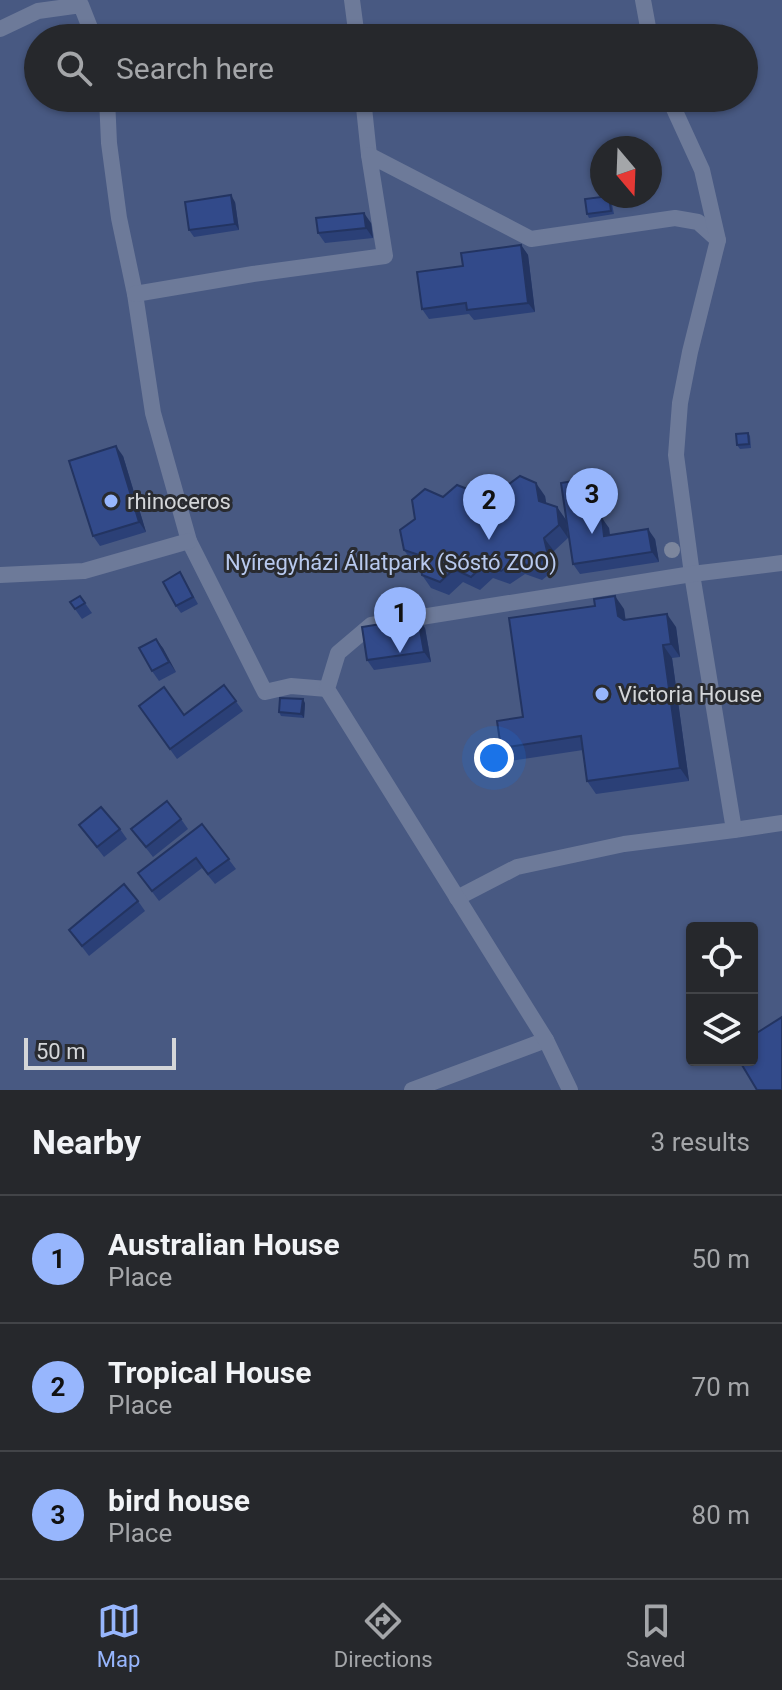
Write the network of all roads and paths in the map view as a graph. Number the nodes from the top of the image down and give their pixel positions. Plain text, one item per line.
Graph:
1 (352, 0) edge
2 (643, 0) edge
3 (88, 24) edge
4 (355, 24) edge
5 (647, 24) edge
6 (0, 29) edge
7 (108, 112) edge
8 (364, 112) edge
9 (675, 112) edge
10 (369, 155) junction
11 (718, 240) junction
12 (135, 294) junction
13 (189, 541) junction
14 (782, 563) edge
15 (692, 574) junction
16 (0, 575) edge
17 (327, 689) junction
18 (782, 823) edge
19 (734, 830) junction
20 (457, 898) junction
21 (546, 1040) junction
22 (412, 1090) edge
23 (570, 1090) edge

1 - 4 street
2 - 5 street
3 - 6 street
7 - 12 street
8 - 10 street
9 - 11 street
10 - 11 street
10 - 12 street
11 - 15 street
12 - 13 street
13 - 16 street
13 - 17 street
14 - 15 street
15 - 17 street
15 - 19 street
17 - 20 street
18 - 19 street
19 - 20 street
20 - 21 street
21 - 22 street
21 - 23 street

